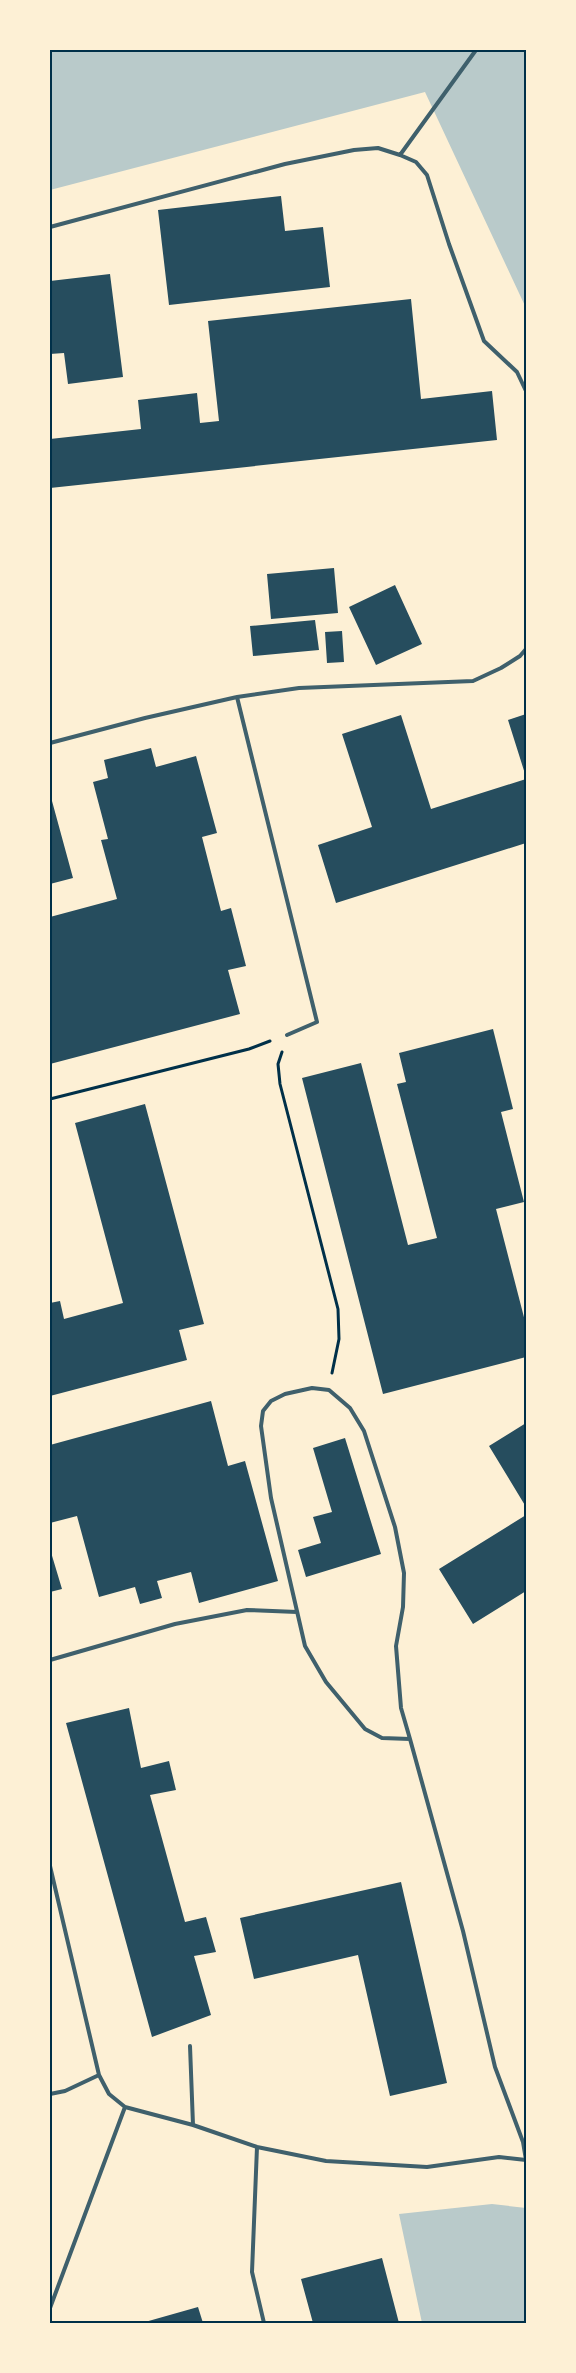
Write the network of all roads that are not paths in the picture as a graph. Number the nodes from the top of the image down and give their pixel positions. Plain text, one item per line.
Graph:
1 (476, 50) edge
2 (400, 155) junction
3 (50, 227) edge
4 (526, 391) edge
5 (526, 649) edge
6 (236, 697) junction
7 (50, 743) edge
8 (287, 1035) road end
9 (297, 1612) junction
10 (50, 1660) edge
11 (410, 1739) junction
12 (50, 1866) edge
13 (190, 2046) dead end
14 (99, 2075) junction
15 (50, 2094) edge
16 (126, 2107) junction
17 (193, 2125) junction
18 (257, 2147) junction
19 (526, 2160) edge
20 (50, 2308) edge
21 (264, 2323) edge

1 - 2 lane
2 - 3 lane
2 - 4 lane
5 - 6 lane
6 - 7 lane
6 - 8 lane
9 - 10 lane
9 - 11 lane
9 - 11 lane
11 - 19 lane
12 - 14 lane
13 - 17 lane
14 - 15 lane
14 - 16 lane
16 - 17 lane
16 - 20 lane
17 - 18 lane
18 - 19 lane
18 - 21 lane

